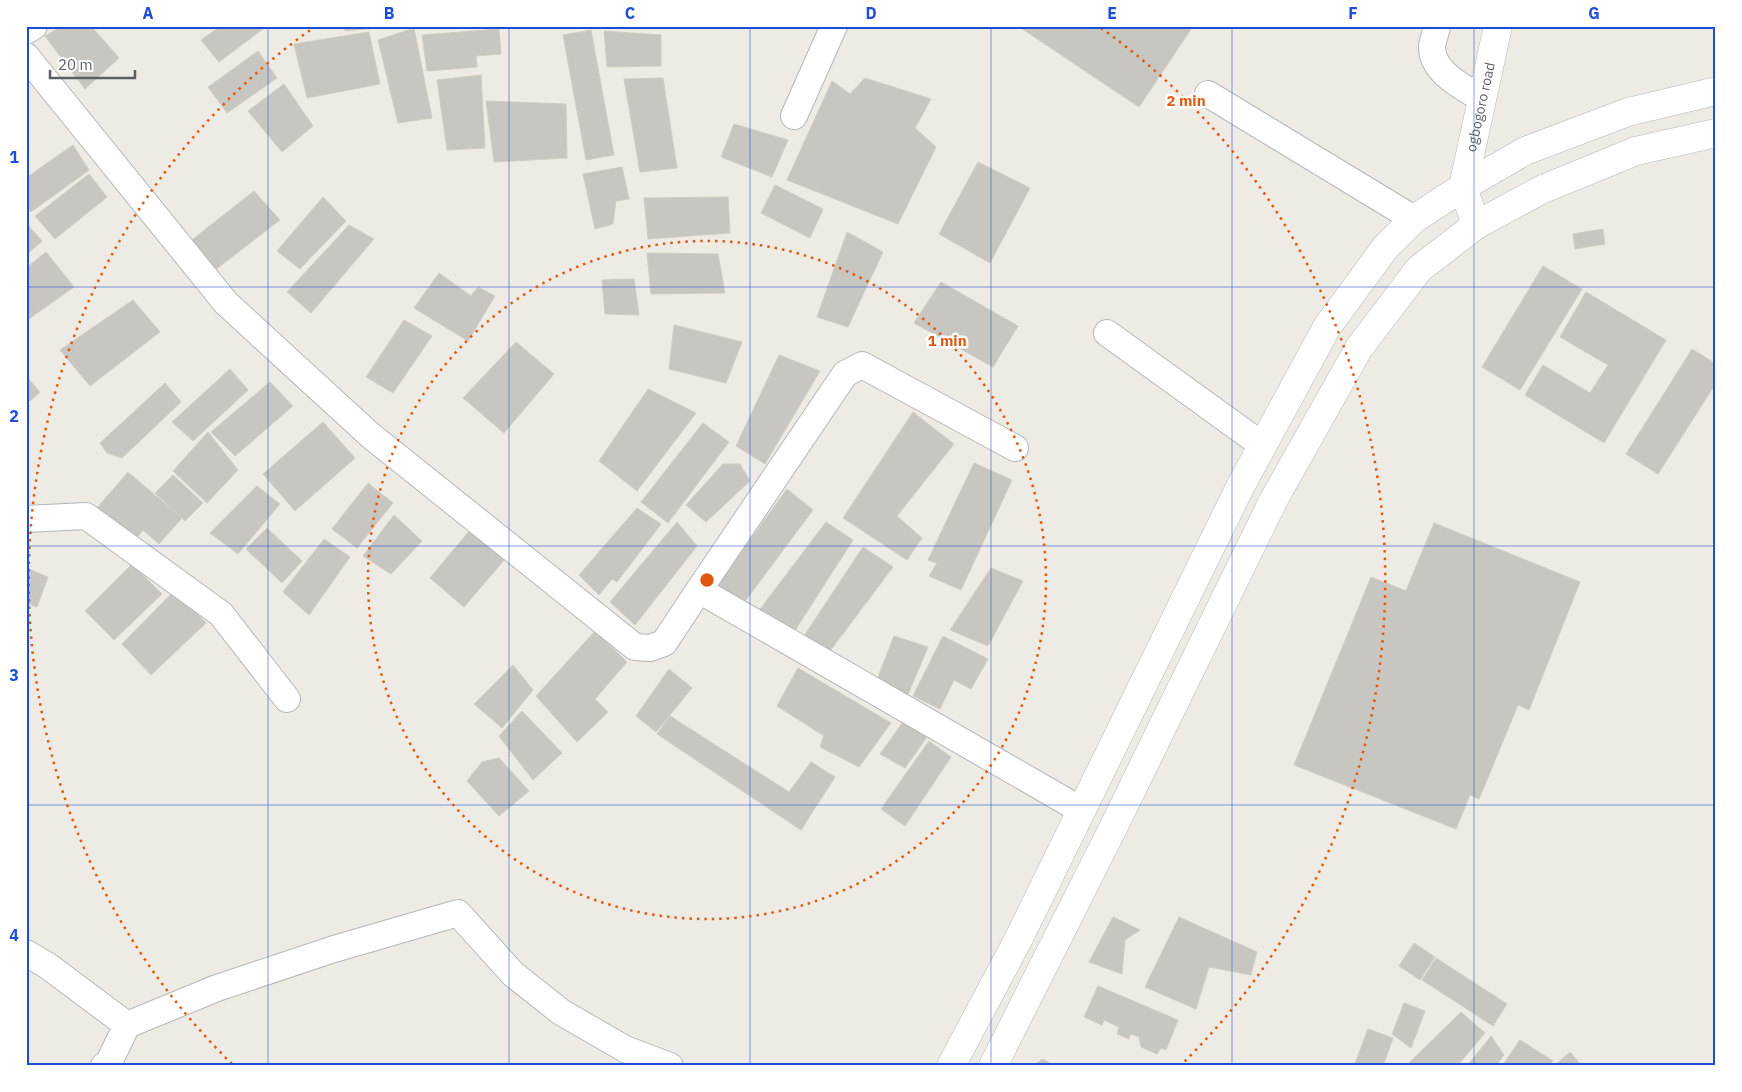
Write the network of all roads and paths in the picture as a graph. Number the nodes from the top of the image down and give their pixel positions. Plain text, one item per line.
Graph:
1 (34, 26) edge
2 (834, 26) edge
3 (1437, 26) edge
4 (1498, 26) edge
5 (26, 31) edge
6 (26, 56) edge
7 (1716, 92) edge
8 (1208, 94) dead end
9 (1482, 98) junction
10 (794, 116) dead end
11 (1716, 133) edge
12 (1463, 187) junction
13 (1414, 219) junction
14 (1476, 225) junction
15 (1107, 333) dead end
16 (1262, 445) junction
17 (1015, 448) dead end
18 (26, 520) edge
19 (700, 590) junction
20 (287, 698) dead end
21 (1081, 810) junction
22 (26, 953) edge
23 (127, 1025) junction
24 (107, 1065) edge
25 (670, 1066) edge
26 (951, 1066) edge
27 (992, 1066) edge

1 - 5 street
2 - 10 street
3 - 9 street
4 - 9 main road, ogbogoro road
6 - 19 street
7 - 12 main road
8 - 13 street
9 - 12 main road, ogbogoro road
11 - 14 main road
12 - 13 main road
12 - 14 main road
13 - 16 main road
14 - 27 main road
15 - 16 street
16 - 21 main road
17 - 19 street
18 - 20 street
19 - 21 street
21 - 26 main road
22 - 23 street
23 - 24 street
23 - 25 street

